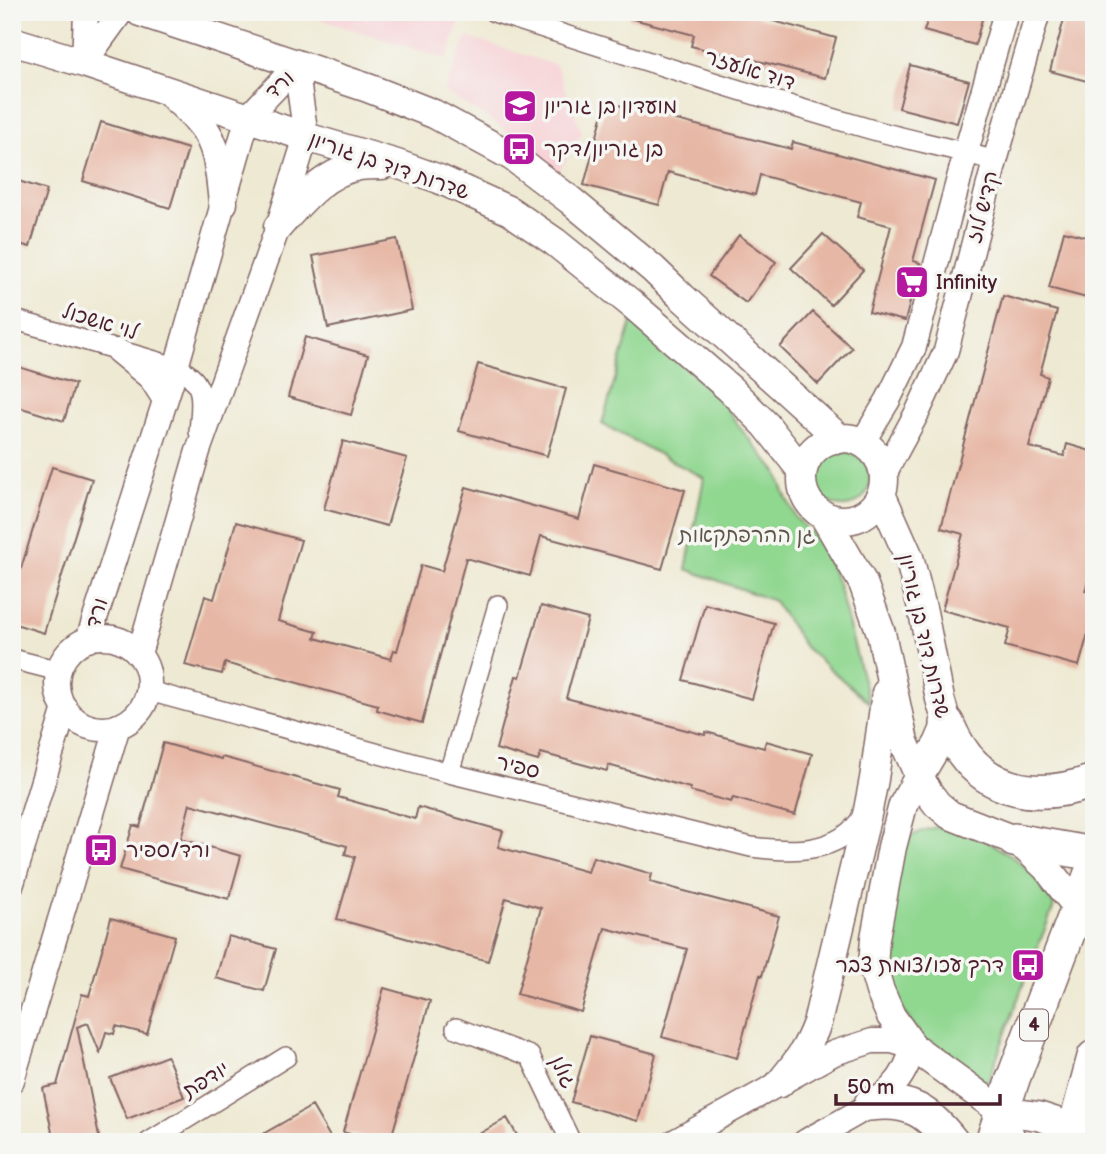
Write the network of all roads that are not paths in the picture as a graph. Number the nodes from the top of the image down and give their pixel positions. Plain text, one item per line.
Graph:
1 (86, 12) edge
2 (121, 12) edge
3 (140, 12) edge
4 (494, 12) edge
5 (1006, 12) edge
6 (1038, 12) edge
7 (176, 20) edge
8 (12, 41) edge
9 (84, 63) junction
10 (296, 65) junction
11 (169, 92) junction
12 (248, 117) junction
13 (306, 137) junction
14 (966, 152) junction
15 (995, 161) junction
16 (397, 164) junction
17 (223, 203) junction
18 (278, 227) junction
19 (12, 319) edge
20 (118, 351) junction
21 (176, 367) junction
22 (165, 400) junction
23 (851, 441) junction
24 (198, 451) junction
25 (802, 471) junction
26 (882, 484) junction
27 (824, 516) junction
28 (498, 605) dead end
29 (88, 640) junction
30 (139, 654) junction
31 (12, 659) edge
32 (887, 666) junction
33 (59, 671) junction
34 (149, 691) junction
35 (65, 708) junction
36 (947, 723) junction
37 (118, 726) junction
38 (449, 773) junction
39 (919, 776) junction
40 (1094, 781) edge
41 (868, 810) junction
42 (950, 815) junction
43 (1014, 840) junction
44 (892, 847) junction
45 (1094, 854) edge
46 (1094, 865) edge
47 (12, 883) edge
48 (1078, 908) junction
49 (456, 1028) dead end
50 (913, 1047) junction
51 (286, 1057) dead end
52 (1094, 1057) edge
53 (12, 1080) edge
54 (780, 1083) junction
55 (870, 1104) junction
56 (996, 1126) edge
57 (1080, 1135) edge
58 (680, 1139) edge
59 (149, 1142) edge
60 (571, 1142) edge
61 (722, 1142) edge
62 (805, 1142) edge
63 (952, 1142) edge
64 (1015, 1142) edge

1 - 9 street
2 - 9 street
3 - 7 main road
4 - 14 street, דוד אלעזר
5 - 14 street, קדיש לוז
6 - 15 street, קדיש לוז
7 - 10 main road
8 - 9 main road, שדרות דוד בן גוריון
9 - 11 main road, שדרות דוד בן גוריון
10 - 12 street, ורד
10 - 13 street, ורד
10 - 23 main road
11 - 12 main road, שדרות דוד בן גוריון
11 - 17 main road
12 - 13 main road, שדרות דוד בן גוריון
12 - 17 street, ורד
13 - 16 main road, שדרות דוד בן גוריון
13 - 18 street, ורד
14 - 15 street, דוד אלעזר
14 - 23 street, קדיש לוז
15 - 26 street, קדיש לוז
16 - 18 main road
16 - 25 main road, שדרות דוד בן גוריון
17 - 21 street, ורד
18 - 24 street, ורד
19 - 20 street, לוי אשכול
20 - 21 street, לוי אשכול
20 - 22 street
21 - 22 street, ורד
21 - 24 street
22 - 29 street, ורד
23 - 25 main road
23 - 26 main road
24 - 30 street, ורד
25 - 27 main road
26 - 27 main road
26 - 36 main road, שדרות דוד בן גוריון
27 - 32 main road, שדרות דוד בן גוריון
28 - 38 street
29 - 30 street
29 - 33 street
30 - 34 street
31 - 33 street
32 - 39 main road, שדרות דוד בן גוריון
32 - 41 main road
33 - 35 street
34 - 37 street
34 - 38 street, ספיר
35 - 37 street
35 - 47 street
36 - 39 main road, שדרות דוד בן גוריון
36 - 40 highway
37 - 53 street
38 - 41 street, ספיר
39 - 42 main road, שדרות דוד בן גוריון
39 - 44 main road, שדרות דוד בן גוריון
41 - 54 main road
42 - 43 main road, שדרות דוד בן גוריון
42 - 44 main road
43 - 45 highway
43 - 48 main road, שדרות דוד בן גוריון
44 - 50 main road, שדרות דוד בן גוריון
46 - 48 highway, 4
48 - 56 highway, 4
49 - 60 street, גולן
50 - 54 street
50 - 55 street
50 - 56 main road, שדרות דוד בן גוריון
51 - 59 street, יודפת
52 - 57 highway
54 - 58 street
55 - 62 street
55 - 63 highway
56 - 57 main road, שדרות דוד בן גוריון
56 - 64 street, שדרות דוד בן גוריון
58 - 61 street

